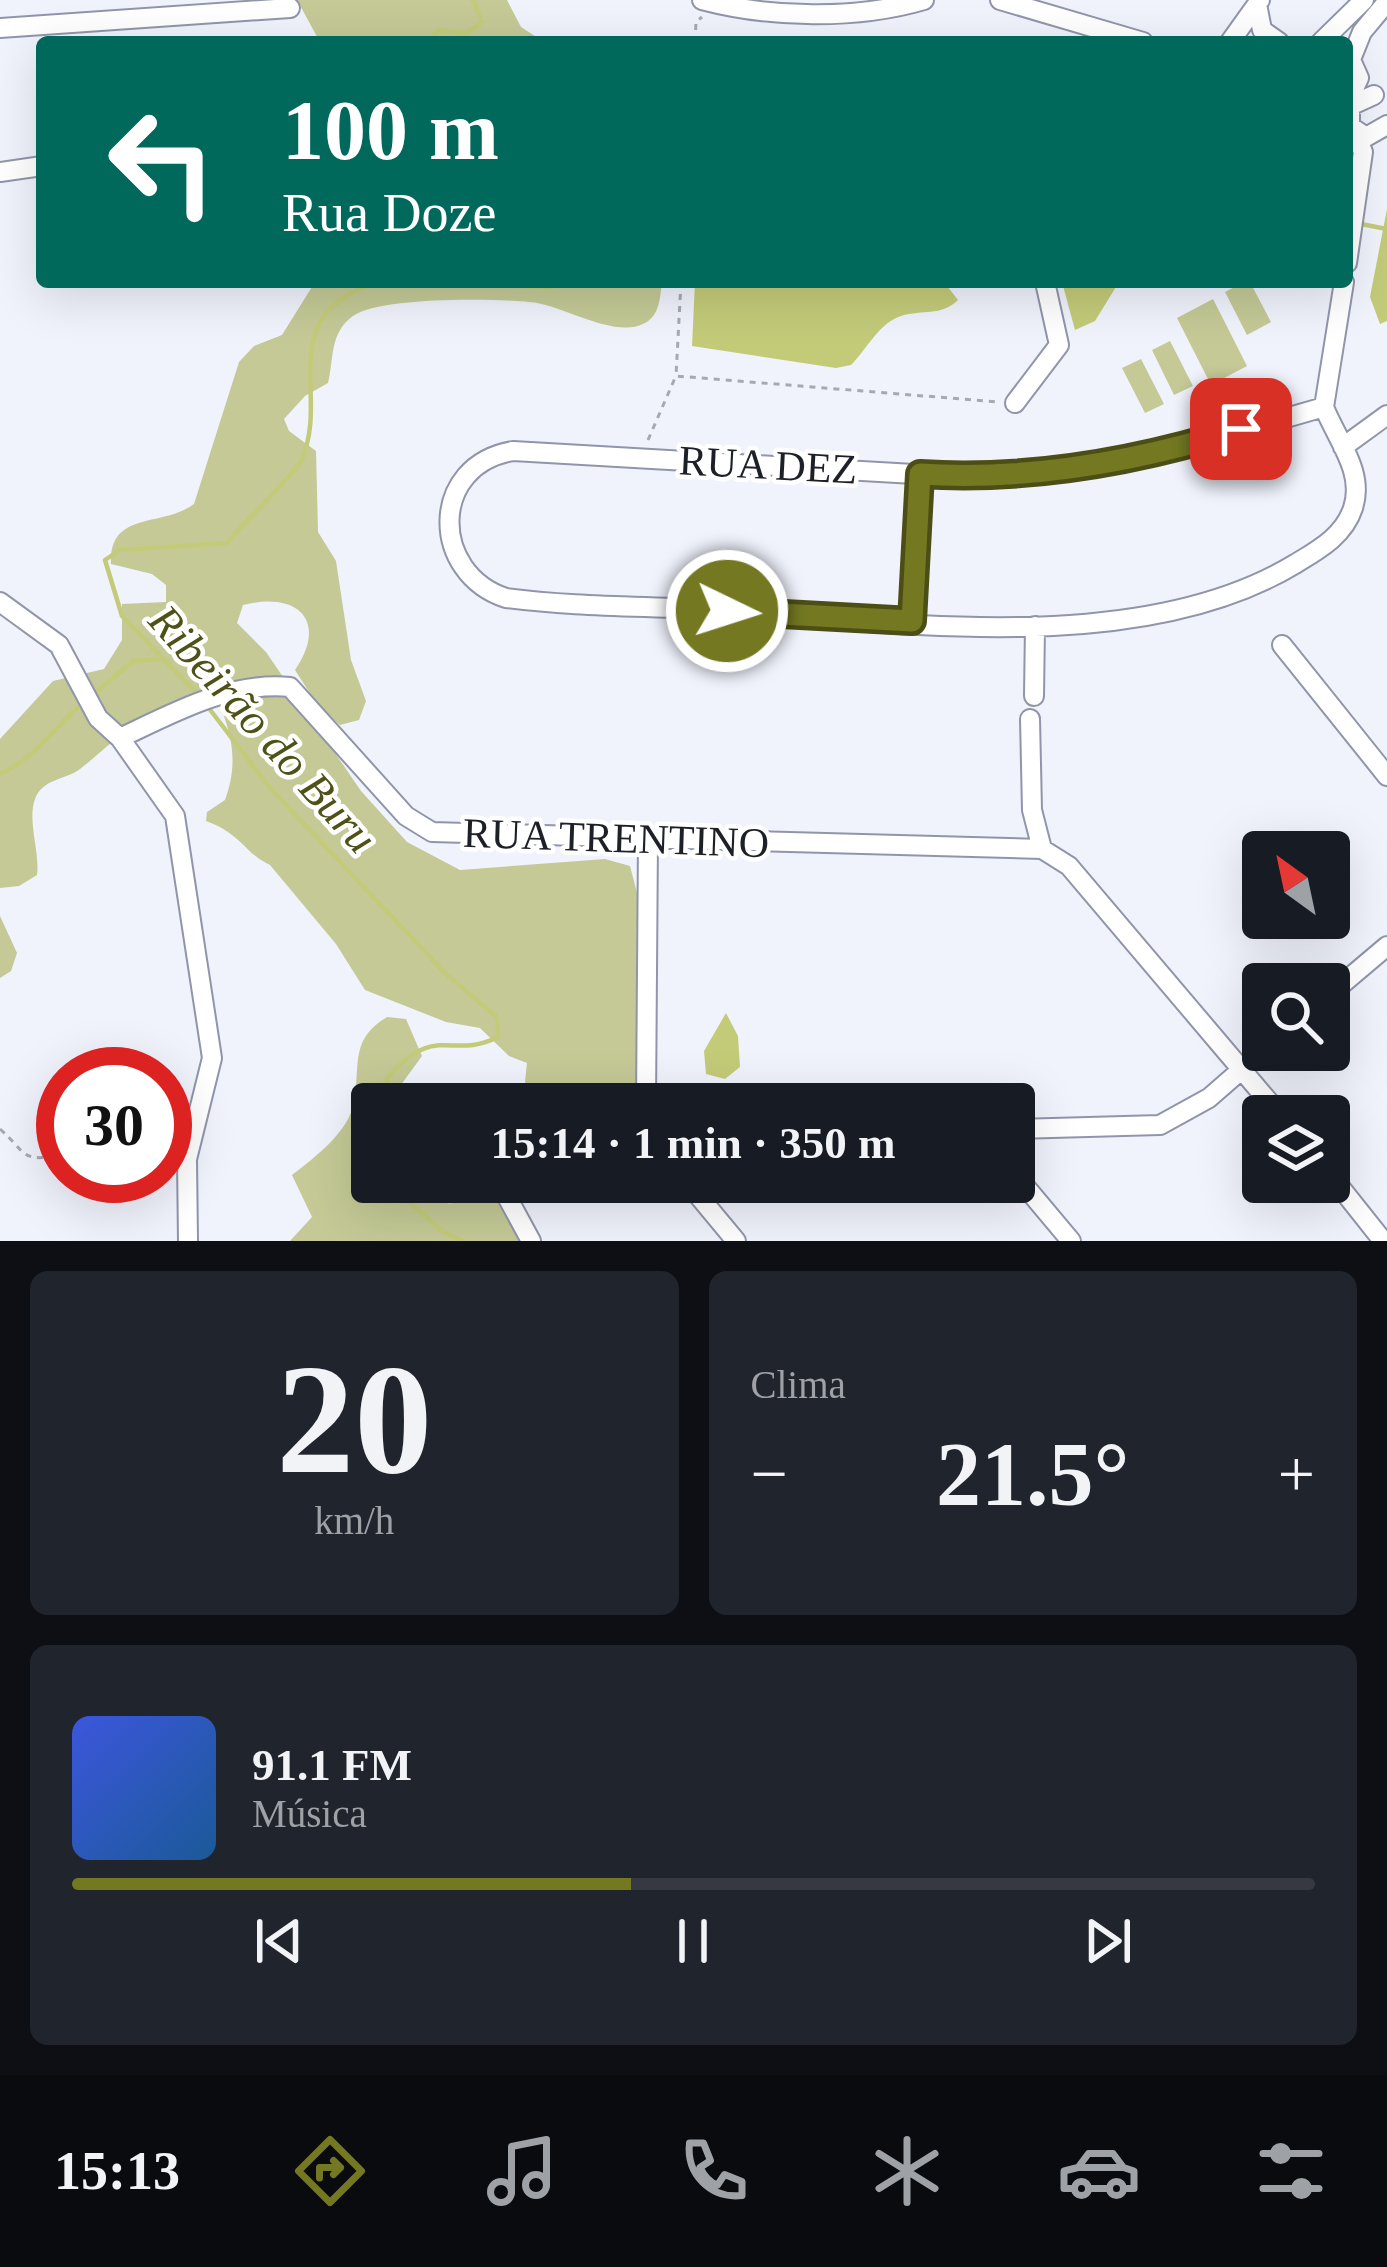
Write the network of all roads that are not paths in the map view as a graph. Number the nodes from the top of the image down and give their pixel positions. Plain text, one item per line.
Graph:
1 (701, 0) edge
2 (924, 0) edge
3 (1000, 0) edge
4 (1364, 0) edge
5 (1258, 2) edge
6 (1387, 2) edge
7 (816, 6) edge
8 (851, 6) edge
9 (290, 8) dead end
10 (0, 28) edge
11 (1123, 36) edge
12 (1234, 36) edge
13 (1270, 36) edge
14 (1328, 36) edge
15 (1353, 48) edge
16 (1353, 62) edge
17 (1359, 78) junction
18 (1353, 91) edge
19 (1380, 101) edge
20 (1353, 126) edge
21 (1384, 130) edge
22 (1353, 132) edge
23 (1363, 152) junction
24 (36, 167) edge
25 (0, 172) edge
26 (1353, 221) edge
27 (1046, 288) edge
28 (1343, 288) edge
29 (1015, 403) road end
30 (1324, 407) junction
31 (1387, 416) edge
32 (1343, 447) junction
33 (920, 474) junction
34 (0, 602) edge
35 (912, 621) junction
36 (1035, 626) junction
37 (1282, 645) dead end
38 (1034, 696) dead end
39 (1030, 719) dead end
40 (120, 738) junction
41 (1387, 776) edge
42 (649, 839) junction
43 (1042, 849) junction
44 (1387, 946) edge
45 (1350, 977) edge
46 (1242, 1069) joint
47 (1244, 1071) edge
48 (646, 1083) edge
49 (1264, 1095) edge
50 (1035, 1128) edge
51 (1035, 1198) edge
52 (1350, 1199) edge
53 (510, 1203) edge
54 (704, 1203) edge
55 (188, 1241) edge
56 (531, 1241) edge
57 (736, 1241) edge
58 (1071, 1241) edge
59 (1383, 1241) edge

1 - 7 street
2 - 8 street
3 - 11 street
4 - 14 street
5 - 12 street
5 - 13 street
6 - 15 street
7 - 8 street
9 - 10 street
16 - 17 street
17 - 18 street
17 - 19 street
20 - 21 street
21 - 23 street
22 - 23 street
23 - 26 street
24 - 25 street
27 - 29 street
28 - 30 street
30 - 32 street
30 - 33 street, RUA DEZ
31 - 32 street
32 - 36 street
33 - 35 street
33 - 35 street, RUA DEZ
34 - 40 street
35 - 36 street
36 - 38 street
37 - 41 street
39 - 43 street
40 - 42 street, RUA TRENTINO
40 - 55 street
42 - 43 street, RUA TRENTINO
42 - 48 street
43 - 46 street
44 - 45 street
46 - 50 street
47 - 49 street
51 - 58 street
52 - 59 street
53 - 56 street
54 - 57 street

